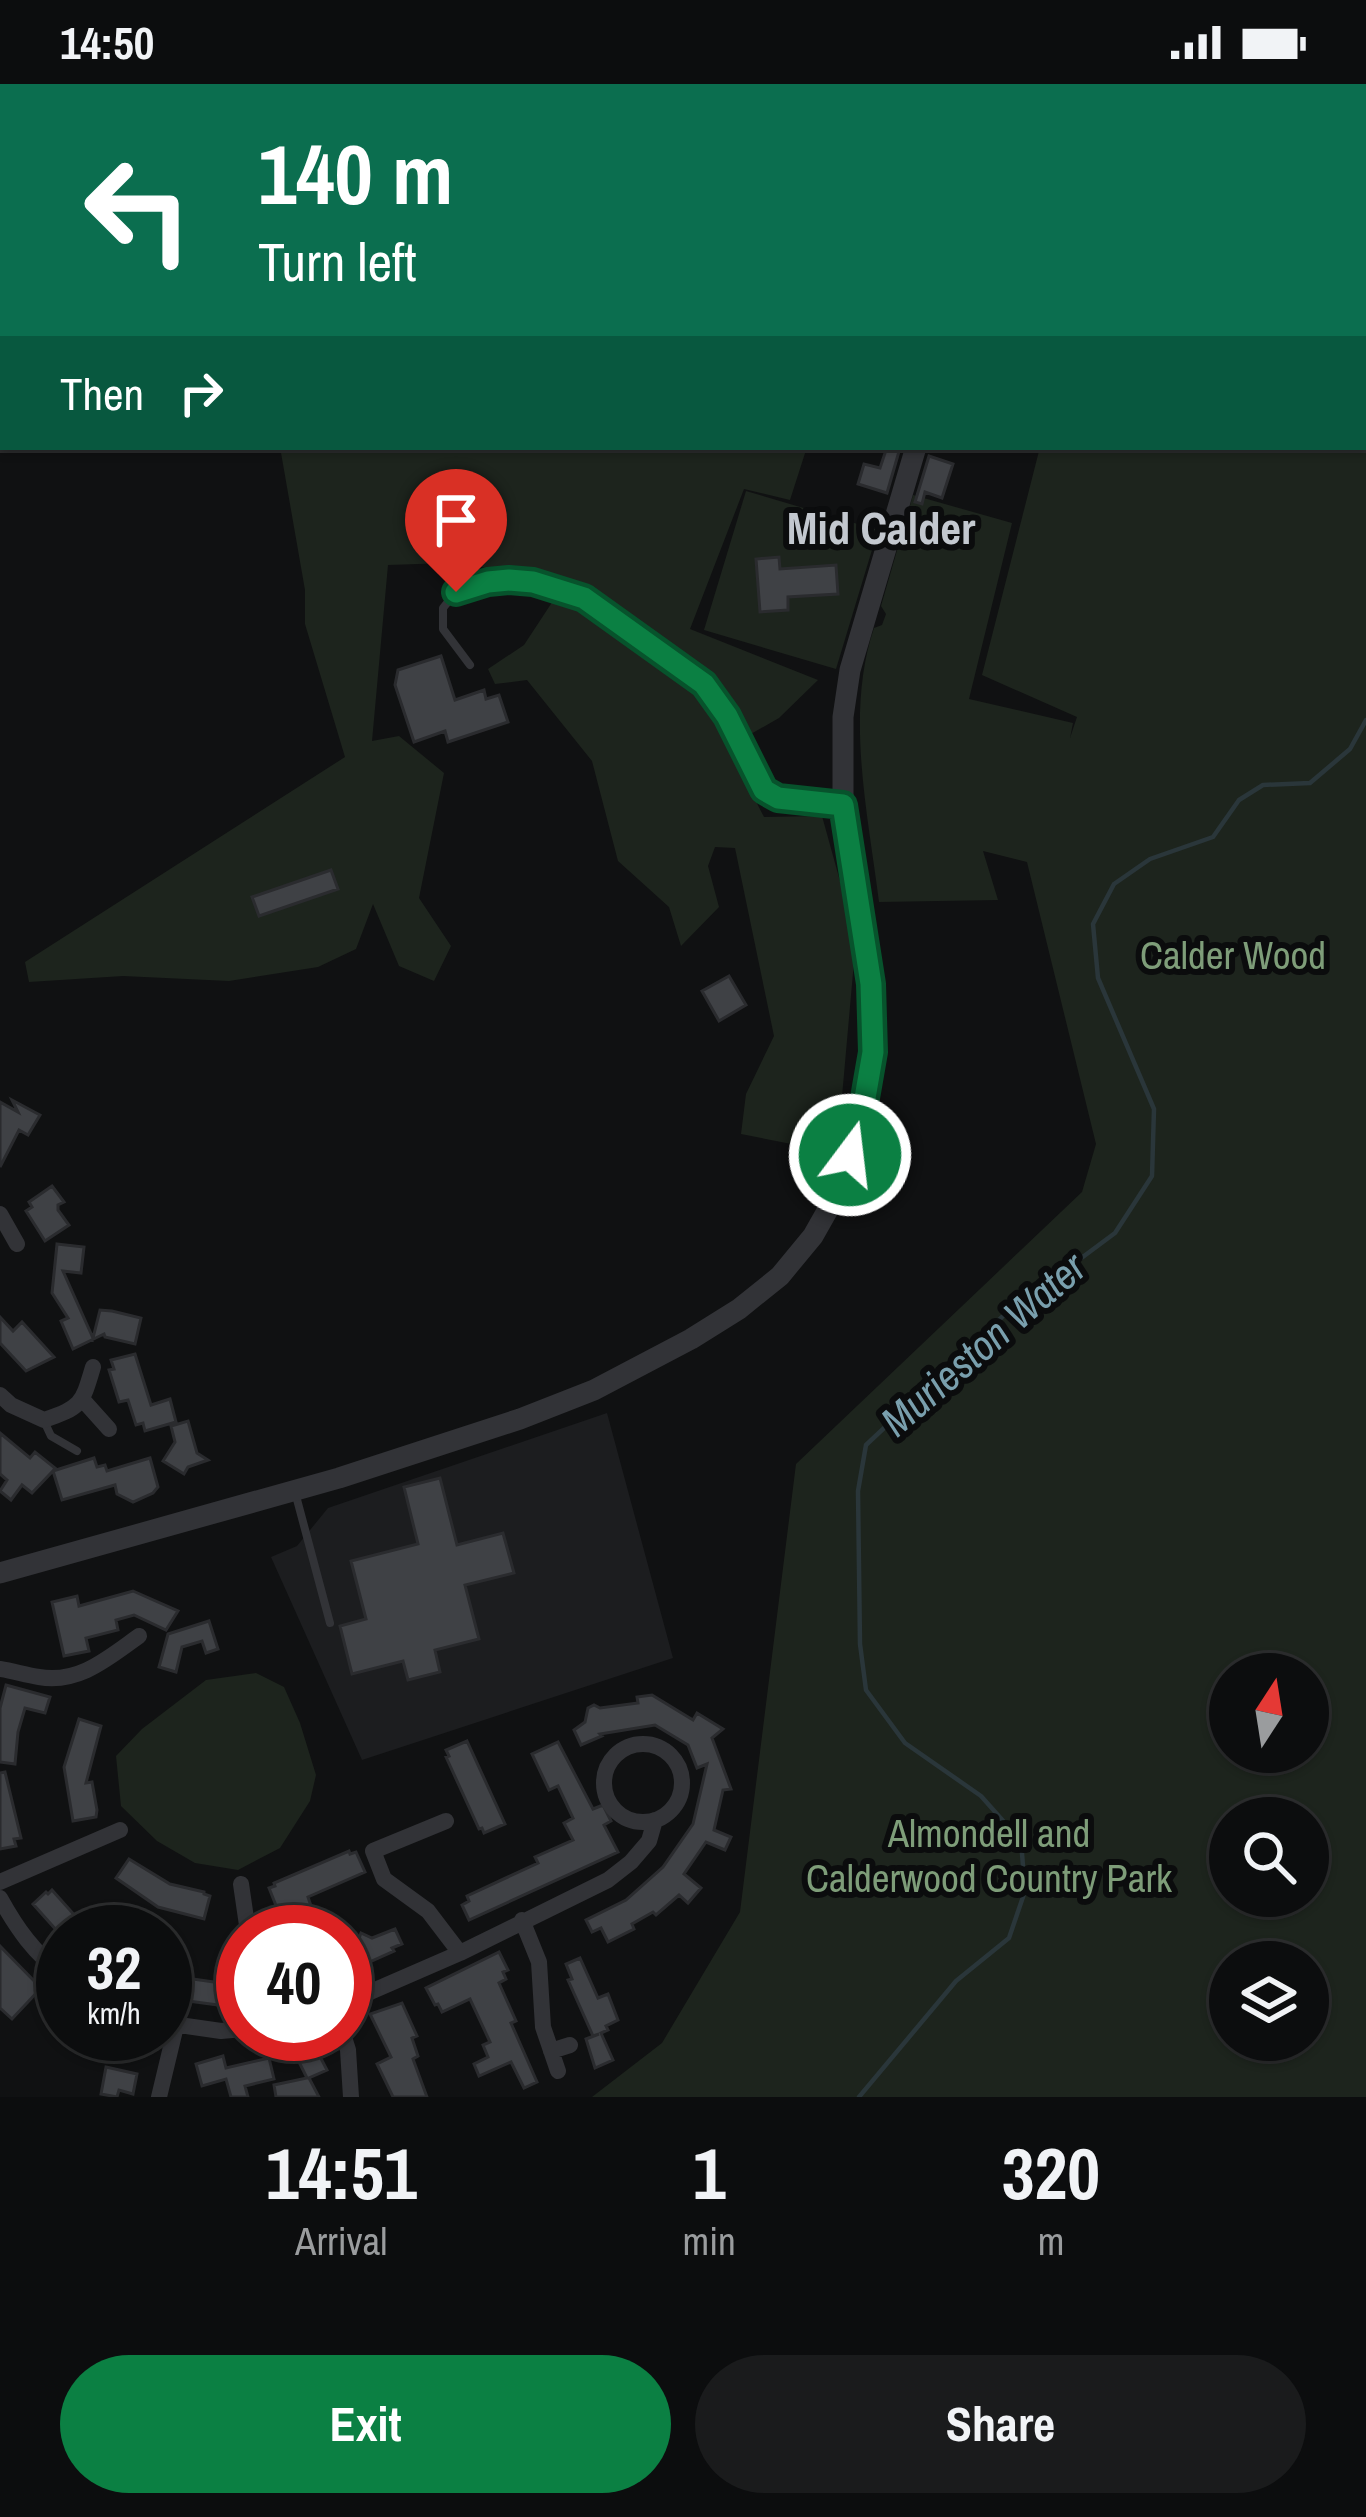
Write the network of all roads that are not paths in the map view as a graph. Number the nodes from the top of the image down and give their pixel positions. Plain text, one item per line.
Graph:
1 (915, 450) edge
2 (470, 665) dead end
3 (843, 805) junction
4 (1, 1217) edge
5 (17, 1244) dead end
6 (93, 1367) dead end
7 (0, 1395) edge
8 (83, 1400) junction
9 (44, 1420) junction
10 (109, 1429) dead end
11 (77, 1451) dead end
12 (295, 1490) junction
13 (0, 1573) edge
14 (330, 1623) dead end
15 (139, 1636) dead end
16 (0, 1669) edge
17 (655, 1820) junction
18 (446, 1821) dead end
19 (120, 1830) dead end
20 (0, 1882) edge
21 (241, 1884) dead end
22 (0, 1898) edge
23 (244, 1905) edge
24 (522, 1920) junction
25 (36, 1950) edge
26 (460, 1953) junction
27 (372, 1991) edge
28 (570, 2045) dead end
29 (551, 2051) junction
30 (165, 2061) edge
31 (349, 2061) edge
32 (558, 2072) dead end
33 (159, 2097) edge
34 (351, 2097) edge

1 - 3 street
2 - 3 lane
3 - 12 street
4 - 5 street
6 - 8 street
7 - 9 street
8 - 9 street
8 - 10 street
9 - 11 lane
12 - 13 street
12 - 14 lane
15 - 16 street
17 - 17 street
17 - 24 street
18 - 26 street
19 - 20 street
21 - 23 street
22 - 25 street
24 - 26 street
24 - 29 street
26 - 27 street
28 - 29 street
29 - 32 street
30 - 33 street
31 - 34 street

